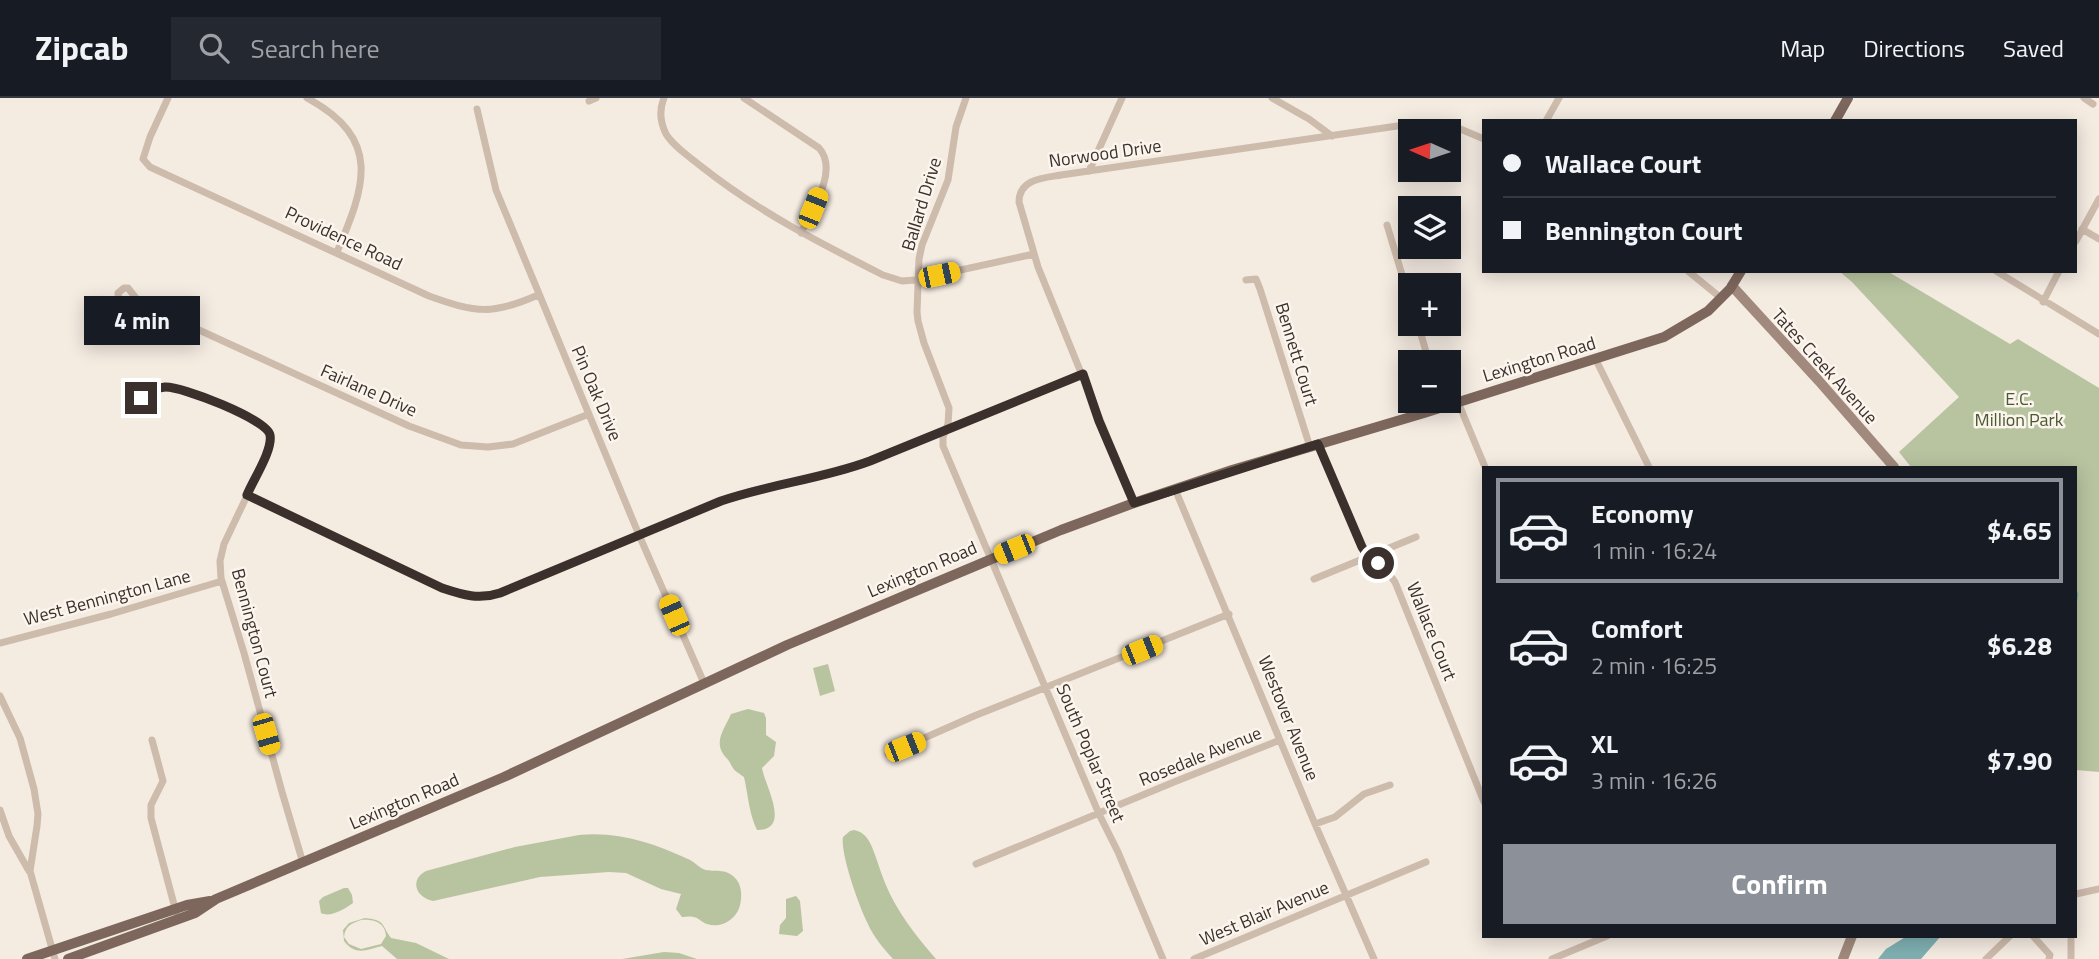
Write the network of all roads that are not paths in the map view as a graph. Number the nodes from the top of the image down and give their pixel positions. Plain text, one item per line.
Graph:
1 (168, 98) edge
2 (307, 98) edge
3 (664, 98) edge
4 (744, 98) edge
5 (966, 98) edge
6 (1122, 98) edge
7 (1272, 98) edge
8 (1559, 98) edge
9 (1848, 98) edge
10 (2084, 98) edge
11 (2093, 104) dead end
12 (477, 109) dead end
13 (1547, 119) edge
14 (1836, 119) edge
15 (1332, 136) junction
16 (1482, 138) edge
17 (1089, 171) junction
18 (2099, 199) edge
19 (1387, 225) dead end
20 (2082, 229) junction
21 (801, 233) junction
22 (2077, 239) edge
23 (2099, 239) edge
24 (337, 252) junction
25 (1034, 254) junction
26 (1402, 273) edge
27 (1690, 273) edge
28 (1740, 273) edge
29 (1999, 273) edge
30 (2058, 273) edge
31 (919, 279) junction
32 (1246, 280) dead end
33 (1732, 286) junction
34 (538, 295) junction
35 (1721, 298) junction
36 (2043, 302) junction
37 (143, 307) dead end
38 (2099, 334) edge
39 (1595, 360) junction
40 (1083, 374) junction
41 (141, 398) dead end
42 (1461, 401) edge
43 (1461, 409) edge
44 (1415, 413) edge
45 (589, 414) junction
46 (945, 430) junction
47 (1314, 446) junction
48 (1485, 466) edge
49 (1648, 466) edge
50 (1893, 466) edge
51 (1175, 489) junction
52 (247, 495) junction
53 (1134, 503) junction
54 (639, 535) junction
55 (1416, 537) dead end
56 (1368, 556) junction
57 (991, 559) junction
58 (1314, 579) dead end
59 (222, 581) junction
60 (1228, 614) junction
61 (0, 643) edge
62 (704, 683) junction
63 (1047, 688) junction
64 (0, 696) edge
65 (152, 740) dead end
66 (1280, 740) junction
67 (888, 754) dead end
68 (1390, 785) dead end
69 (1482, 797) edge
70 (0, 810) edge
71 (1099, 814) junction
72 (1315, 824) junction
73 (1426, 862) dead end
74 (303, 863) junction
75 (976, 864) dead end
76 (30, 871) junction
77 (2099, 889) edge
78 (2077, 894) edge
79 (1347, 895) junction
80 (177, 915) junction
81 (1602, 938) edge
82 (1851, 938) edge
83 (2008, 938) edge
84 (2034, 938) edge
85 (2071, 938) edge
86 (54, 955) edge
87 (27, 959) edge
88 (68, 959) edge
89 (1163, 959) edge
90 (1194, 959) edge
91 (1374, 959) edge
92 (1552, 959) edge
93 (1843, 959) edge
94 (1986, 959) edge
95 (2049, 959) edge
96 (2071, 959) edge

1 - 24 street, Providence Road
2 - 24 street
3 - 21 street
4 - 21 street
5 - 31 street, Ballard Drive
6 - 17 street
7 - 15 street
8 - 13 street
9 - 14 main road
10 - 11 street
12 - 34 street, Pin Oak Drive
15 - 16 street, Norwood Drive
15 - 17 street, Norwood Drive
17 - 25 street, Norwood Drive
18 - 20 street
19 - 26 street
20 - 22 street
20 - 23 street
21 - 31 street
24 - 34 street, Providence Road
25 - 31 street
25 - 40 street, Norwood Drive
27 - 35 street
28 - 33 main road, Lexington Road
29 - 36 street
30 - 36 street
31 - 46 street, Ballard Drive
32 - 47 street, Bennett Court
33 - 35 main road, Lexington Road
33 - 50 main road, Tates Creek Avenue
34 - 45 street, Pin Oak Drive
35 - 39 main road, Lexington Road
36 - 38 street
37 - 45 street, Fairlane Drive
39 - 42 main road, Lexington Road
39 - 49 street
40 - 46 street
40 - 53 street, Norwood Drive
41 - 52 street, Bennington Court
43 - 48 street
44 - 47 main road, Lexington Road
45 - 54 street, Pin Oak Drive
46 - 54 street
46 - 57 street, South Poplar Street
47 - 51 main road, Lexington Road
47 - 56 street, Wallace Court
51 - 53 main road, Lexington Road
51 - 60 street, Westover Avenue
52 - 54 street
52 - 59 street, Bennington Court
53 - 57 main road, Lexington Road
54 - 62 street, Pin Oak Drive
55 - 56 street
56 - 58 street
56 - 69 street, Wallace Court
57 - 62 main road, Lexington Road
57 - 63 street, South Poplar Street
59 - 61 street, West Bennington Lane
59 - 74 street, Bennington Court
60 - 63 street
60 - 66 street, Westover Avenue
62 - 74 main road, Lexington Road
63 - 67 street
63 - 71 street, South Poplar Street
64 - 76 street
65 - 80 street
66 - 71 street, Rosedale Avenue
66 - 72 street, Westover Avenue
68 - 72 street
70 - 76 street
71 - 75 street, Rosedale Avenue
71 - 89 street, South Poplar Street
72 - 79 street, Westover Avenue
73 - 79 street, West Blair Avenue
74 - 80 main road, Lexington Road
76 - 86 street
77 - 78 street
79 - 90 street, West Blair Avenue
79 - 91 street, Westover Avenue
80 - 86 main road, Lexington Road
80 - 88 main road, Lexington Road
81 - 92 street
82 - 93 main road
83 - 94 street
84 - 95 street
85 - 96 street
86 - 87 main road, Lexington Road

